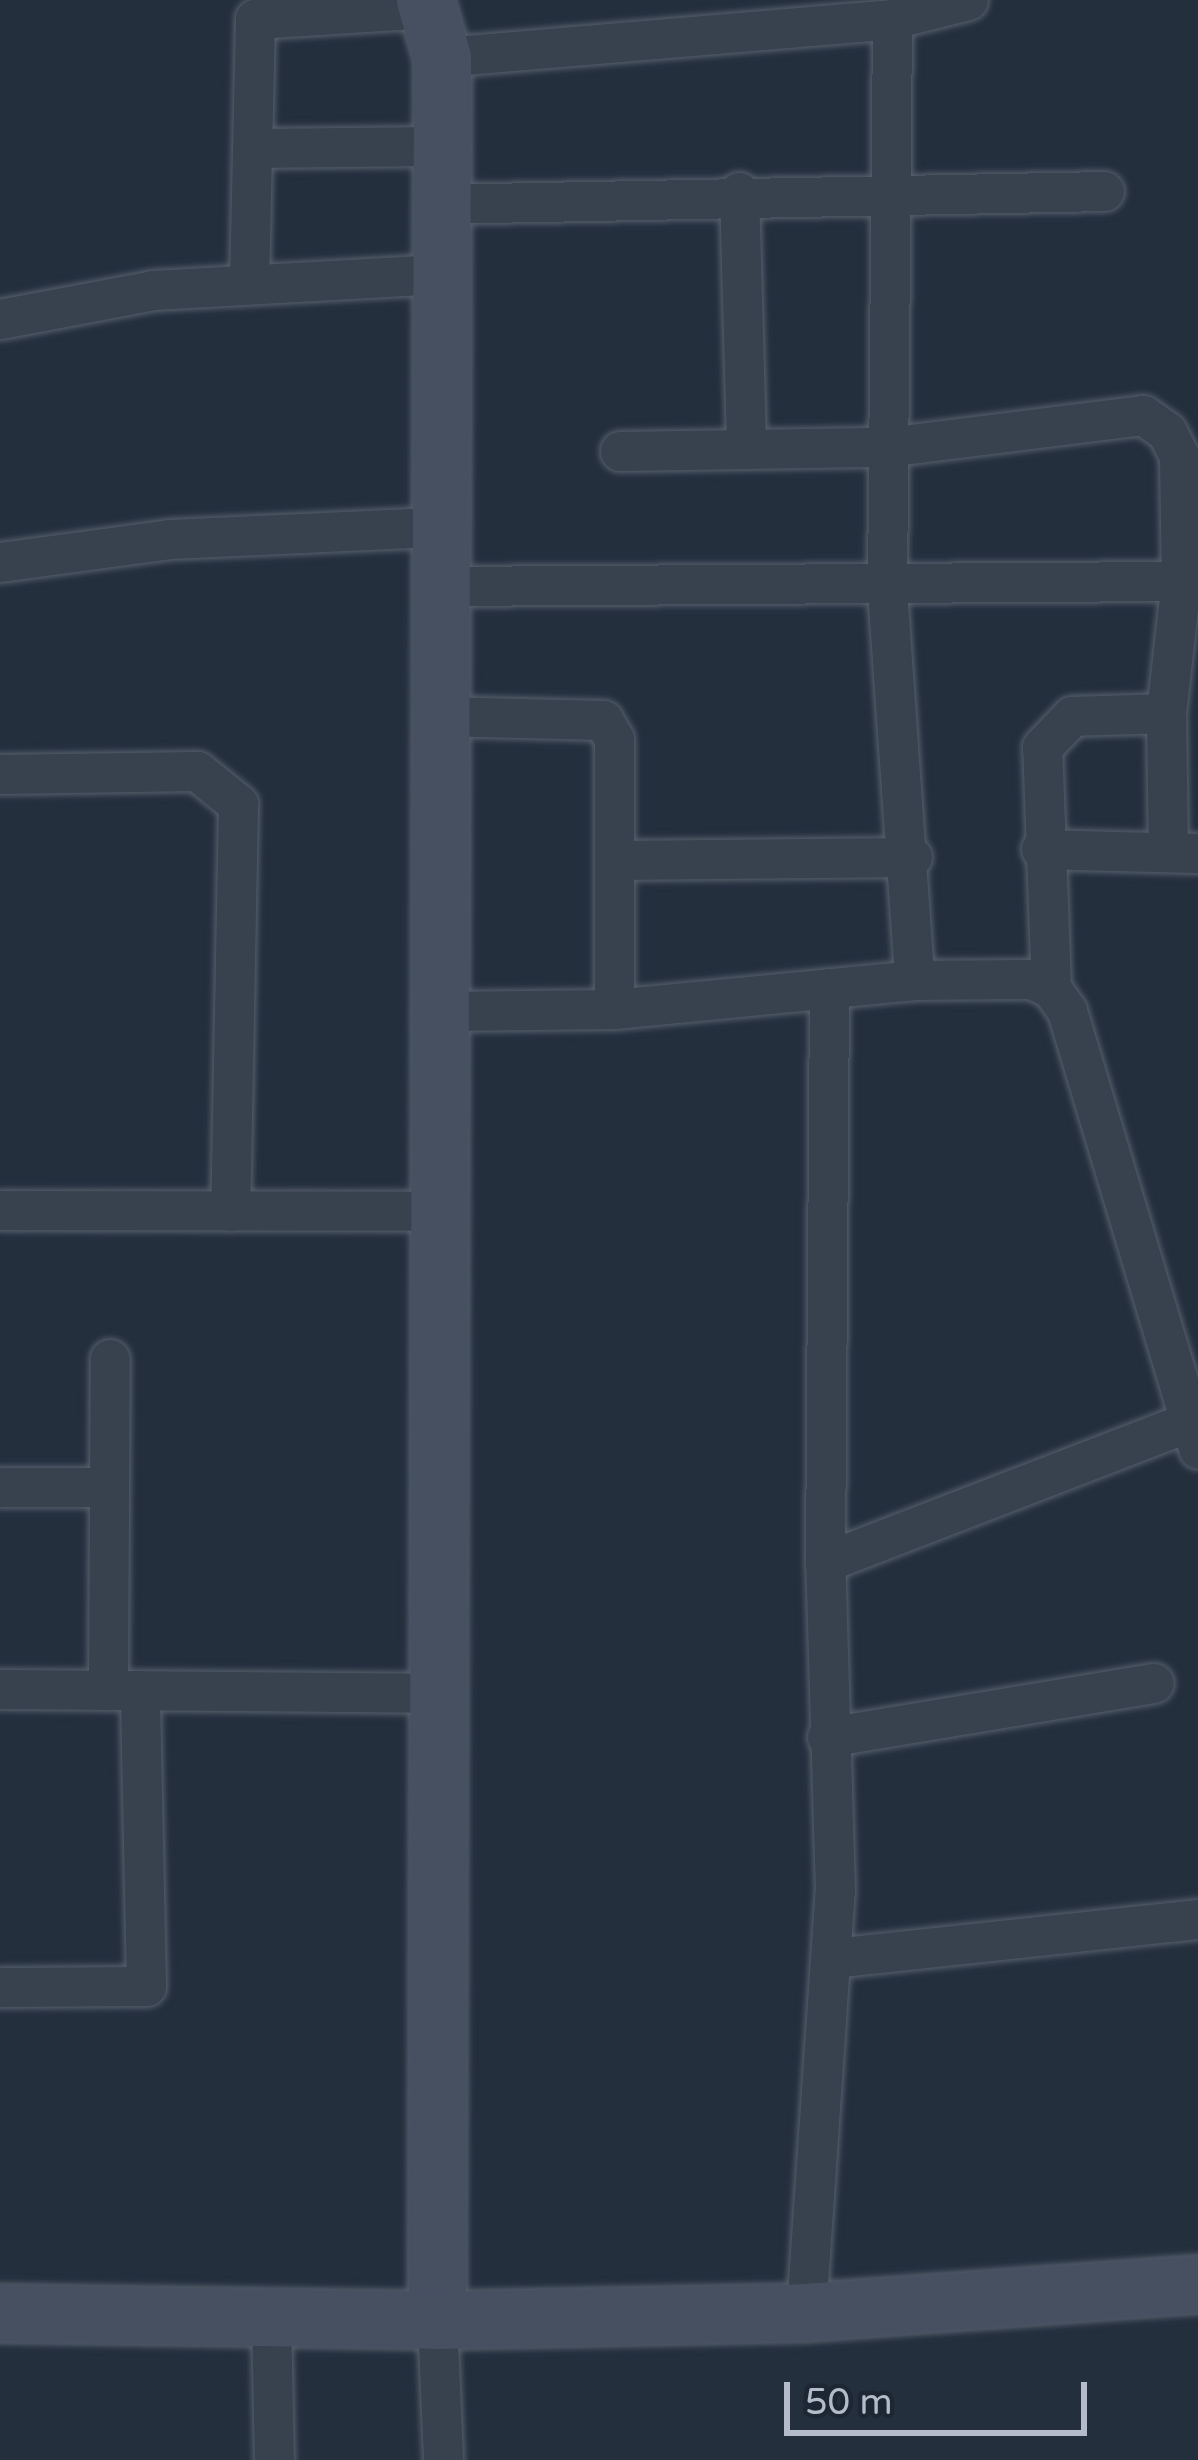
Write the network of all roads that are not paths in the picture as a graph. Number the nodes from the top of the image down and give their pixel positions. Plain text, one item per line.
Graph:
1 (946, 4) edge
2 (892, 19) junction
3 (432, 21) edge
4 (438, 146) junction
5 (252, 148) junction
6 (886, 189) junction
7 (1104, 191) dead end
8 (739, 192) junction
9 (435, 204) junction
10 (436, 274) junction
11 (249, 284) junction
12 (0, 319) edge
13 (886, 447) junction
14 (746, 449) junction
15 (620, 451) dead end
16 (439, 527) junction
17 (0, 562) edge
18 (1181, 581) junction
19 (439, 586) junction
20 (887, 589) junction
21 (1166, 712) junction
22 (440, 716) junction
23 (0, 774) edge
24 (1041, 849) junction
25 (1183, 851) edge
26 (912, 857) junction
27 (614, 860) junction
28 (914, 980) junction
29 (829, 988) junction
30 (1051, 988) junction
31 (614, 1010) junction
32 (443, 1011) junction
33 (0, 1210) edge
34 (230, 1211) junction
35 (442, 1211) junction
36 (110, 1359) dead end
37 (1194, 1429) edge
38 (0, 1486) edge
39 (109, 1487) junction
40 (824, 1562) junction
41 (1154, 1683) dead end
42 (0, 1689) edge
43 (124, 1690) junction
44 (437, 1693) junction
45 (827, 1737) junction
46 (1198, 1918) edge
47 (832, 1958) junction
48 (0, 1987) edge
49 (1198, 2284) edge
50 (806, 2312) junction
51 (0, 2313) edge
52 (271, 2318) junction
53 (437, 2320) junction
54 (274, 2460) edge
55 (443, 2460) edge

1 - 2 street
2 - 3 street
2 - 6 street
3 - 4 street
3 - 5 street
4 - 5 street
4 - 9 street
5 - 11 street
6 - 7 street
6 - 8 street
6 - 13 street
8 - 9 street
8 - 14 street
9 - 10 street
10 - 11 street
10 - 16 street
11 - 12 street
13 - 14 street
13 - 18 street
13 - 20 street
14 - 15 street
16 - 17 street
16 - 19 street
18 - 20 street
18 - 21 street
19 - 20 street
19 - 22 street
20 - 26 street
21 - 24 street
21 - 25 street
22 - 27 street
22 - 32 street
23 - 34 street
24 - 25 street
24 - 30 street
26 - 27 street
26 - 28 street
27 - 31 street
28 - 29 street
28 - 30 street
29 - 31 street
29 - 40 street
30 - 37 street
31 - 32 street
32 - 35 street
33 - 34 street
34 - 35 street
35 - 44 street
36 - 39 street
37 - 40 street
38 - 39 street
39 - 43 street
40 - 45 street
41 - 45 street
42 - 43 street
43 - 44 street
43 - 48 street
44 - 53 street
45 - 47 street
46 - 47 street
47 - 50 street
49 - 50 street
50 - 53 street
51 - 52 street
52 - 53 street
52 - 54 street
53 - 55 street

